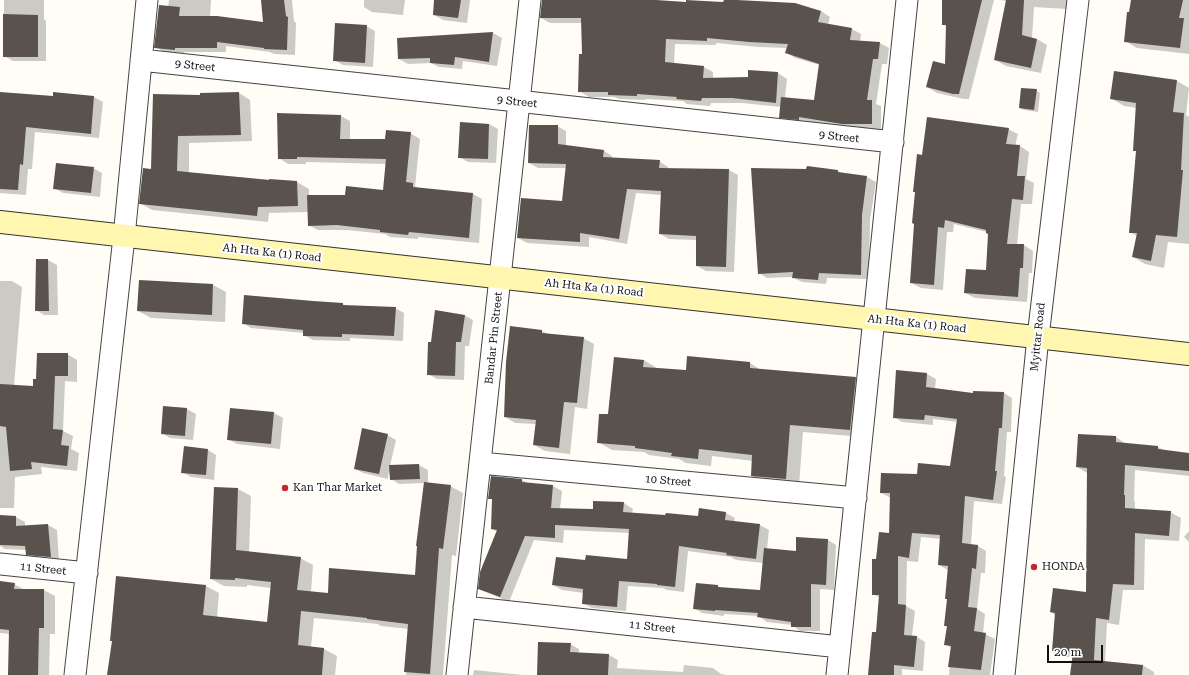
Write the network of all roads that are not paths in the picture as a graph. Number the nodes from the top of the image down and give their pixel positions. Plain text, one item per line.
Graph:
1 (147, 0) edge
2 (530, 0) edge
3 (907, 0) edge
4 (1078, 0) edge
5 (141, 60) junction
6 (519, 102) junction
7 (892, 142) junction
8 (0, 222) edge
9 (124, 237) junction
10 (500, 278) junction
11 (874, 319) junction
12 (1038, 337) junction
13 (1189, 354) edge
14 (480, 463) junction
15 (856, 498) junction
16 (0, 564) edge
17 (87, 573) junction
18 (464, 608) junction
19 (840, 647) junction
20 (75, 675) edge
21 (457, 675) edge
22 (837, 675) edge
23 (1004, 675) edge

1 - 5 street
2 - 6 street, Bandar Pin Street
3 - 7 street
4 - 12 street, Myittar Road
5 - 6 street, 9 Street
5 - 9 street
6 - 7 street, 9 Street
6 - 10 street, Bandar Pin Street
7 - 11 street
8 - 9 street, Ah Hta Ka (1) Road
9 - 10 street, Ah Hta Ka (1) Road
9 - 17 street
10 - 11 street, Ah Hta Ka (1) Road
10 - 14 street, Bandar Pin Street
11 - 12 street, Ah Hta Ka (1) Road
11 - 15 street
12 - 13 street, Ah Hta Ka (1) Road
12 - 23 street, Myittar Road
14 - 15 street, 10 Street
14 - 18 street, Bandar Pin Street
15 - 19 street
16 - 17 street, 11 Street
17 - 20 street
18 - 19 street, 11 Street
18 - 21 street, Bandar Pin Street
19 - 22 street

